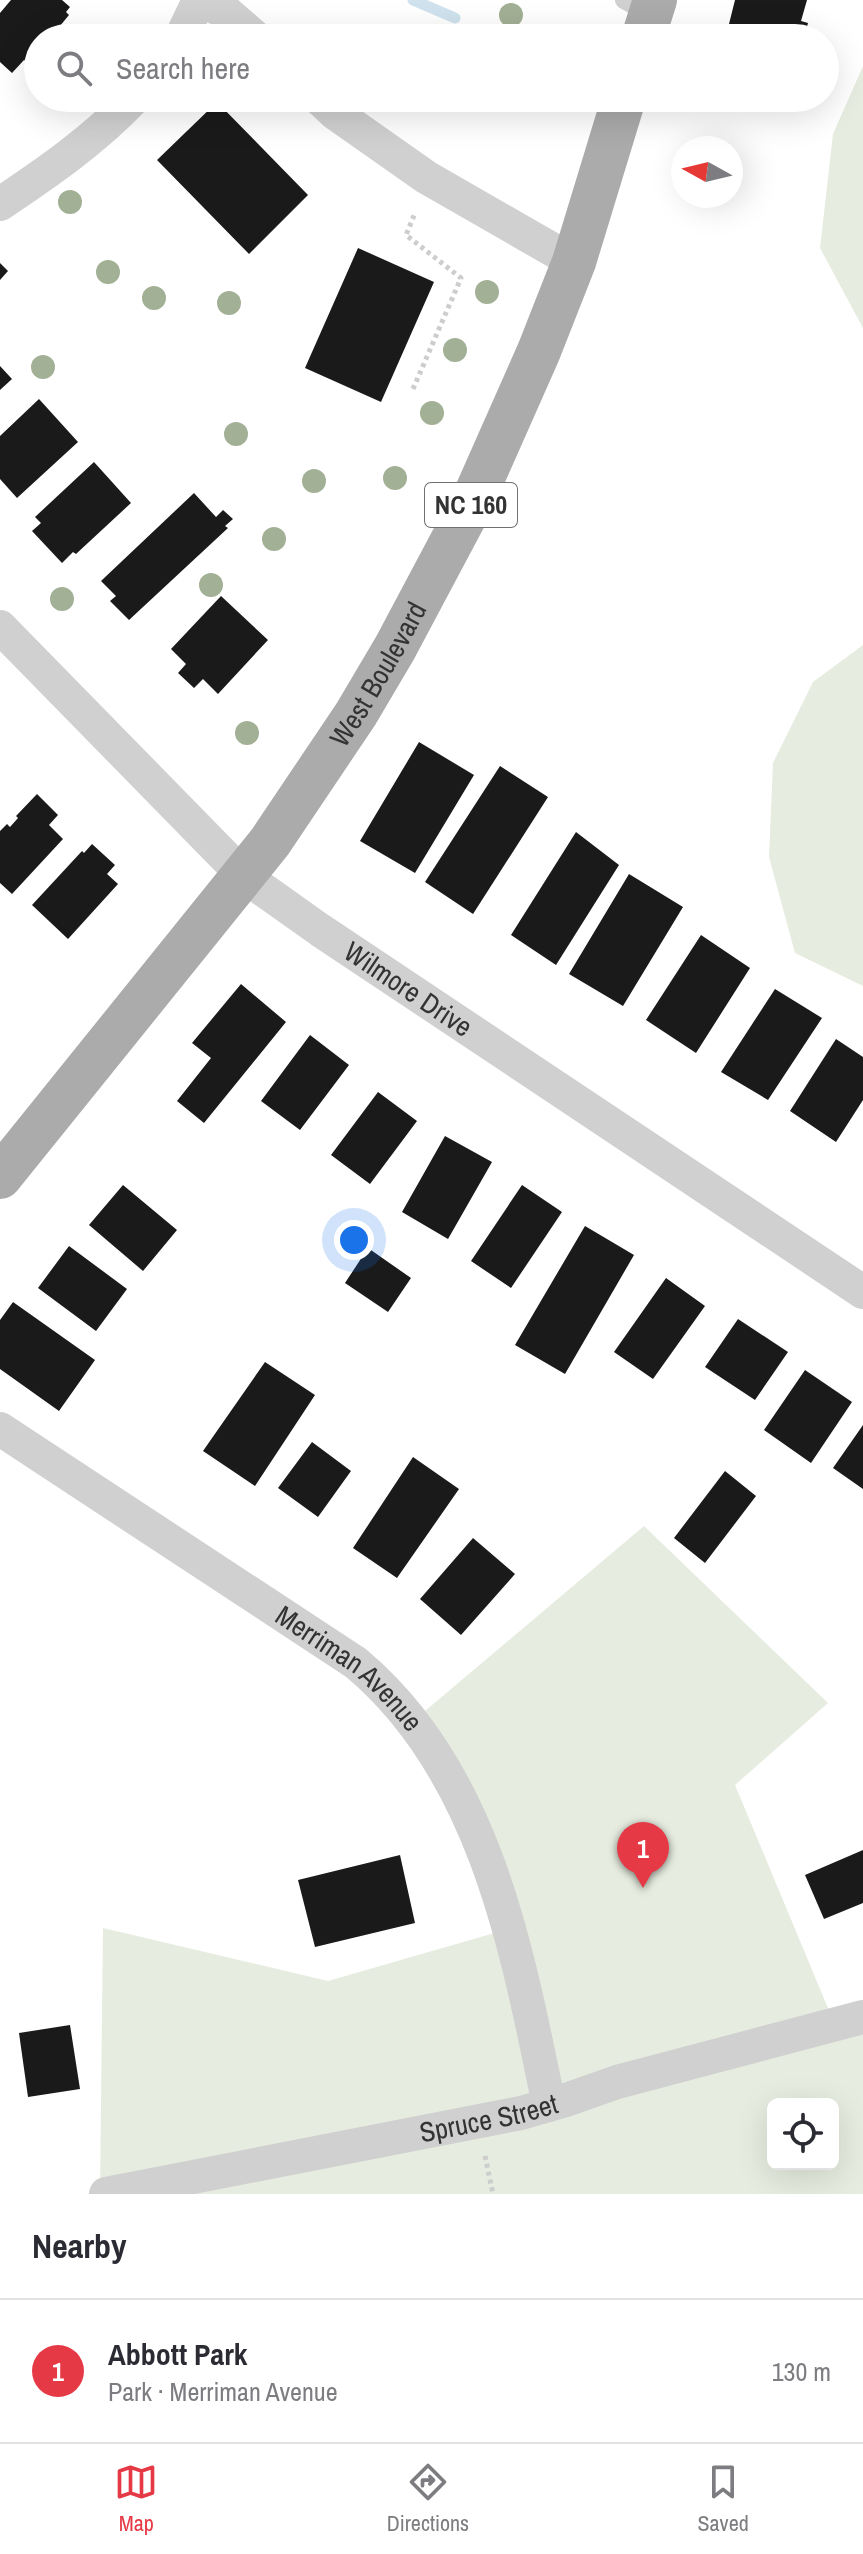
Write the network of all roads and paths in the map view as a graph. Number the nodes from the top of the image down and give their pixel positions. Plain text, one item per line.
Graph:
1 (199, 0) edge
2 (188, 24) edge
3 (240, 24) edge
4 (121, 112) edge
5 (334, 112) edge
6 (620, 112) edge
7 (0, 204) edge
8 (419, 204) dead end
9 (574, 262) junction
10 (413, 389) dead end
11 (0, 627) edge
12 (244, 876) junction
13 (0, 1177) edge
14 (863, 1292) edge
15 (0, 1429) edge
16 (863, 2017) edge
17 (535, 2035) junction
18 (617, 2082) junction
19 (549, 2105) junction
20 (483, 2147) dead end
21 (106, 2194) edge
22 (493, 2194) edge

1 - 2 street
1 - 3 street
4 - 7 street
5 - 9 street
6 - 9 main road, West Boulevard / NC 160
8 - 10 path
9 - 12 main road, West Boulevard / NC 160
11 - 12 street, Wilmore Drive
12 - 13 main road, West Boulevard / NC 160
12 - 14 street, Wilmore Drive
15 - 17 street, Merriman Avenue
16 - 18 street, Spruce Street
17 - 18 street, Merriman Avenue
17 - 19 street, Merriman Avenue
18 - 19 street, Spruce Street
19 - 21 street, Spruce Street
20 - 22 path

